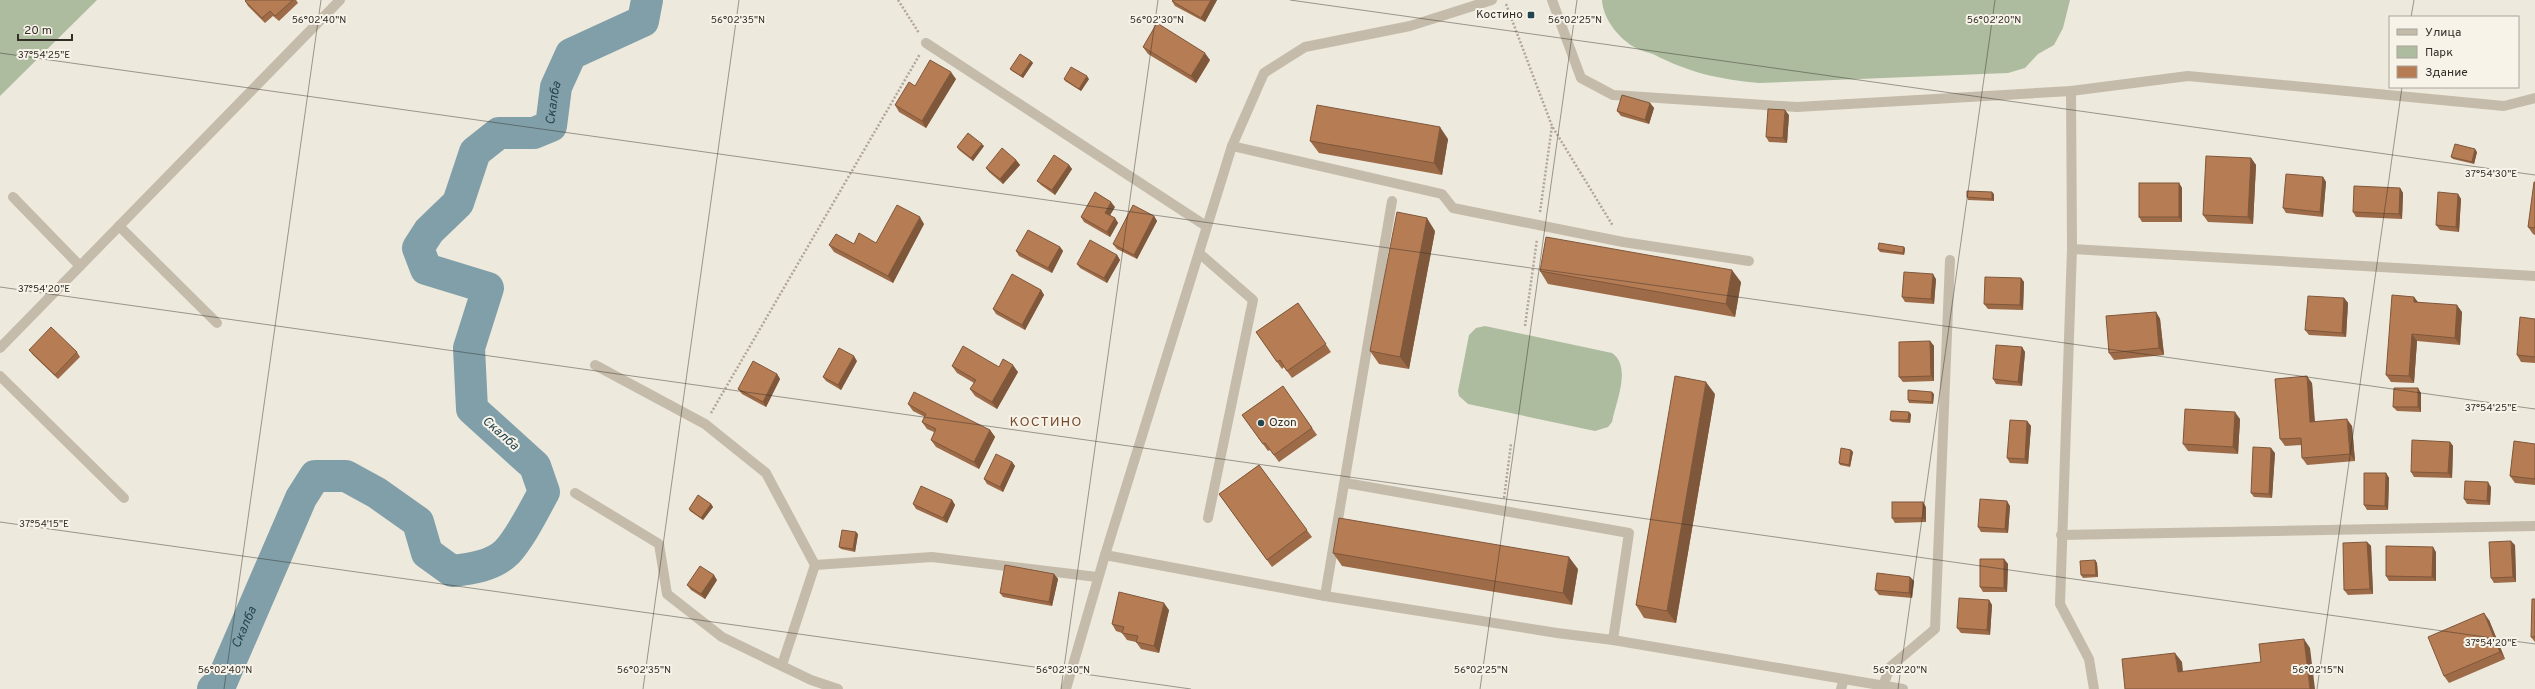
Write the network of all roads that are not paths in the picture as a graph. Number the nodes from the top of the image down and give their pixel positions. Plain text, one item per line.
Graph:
1 (340, 0) edge
2 (1492, 0) edge
3 (1552, 0) edge
4 (926, 43) road end
5 (2071, 91) junction
6 (2535, 98) edge
7 (1232, 146) junction
8 (13, 197) dead end
9 (1392, 201) dead end
10 (120, 226) junction
11 (1206, 226) junction
12 (2072, 249) junction
13 (1199, 253) junction
14 (1950, 260) dead end
15 (1749, 261) dead end
16 (80, 266) junction
17 (2535, 276) edge
18 (217, 323) dead end
19 (0, 348) edge
20 (595, 365) dead end
21 (0, 376) edge
22 (1346, 483) junction
23 (575, 493) dead end
24 (124, 498) dead end
25 (1208, 518) dead end
26 (2535, 526) edge
27 (2061, 535) junction
28 (1105, 555) junction
29 (815, 565) junction
30 (1097, 577) junction
31 (1326, 596) junction
32 (1614, 640) junction
33 (782, 665) junction
34 (1842, 684) edge
35 (1883, 686) junction
36 (838, 689) edge
37 (1066, 689) edge
38 (1903, 689) edge
39 (2094, 689) edge

1 - 10 street
2 - 7 street
3 - 5 street
4 - 11 street
5 - 6 street
5 - 12 street
7 - 11 street
7 - 15 street
8 - 16 street
9 - 22 street
10 - 16 street
10 - 18 street
11 - 13 street
12 - 17 street
12 - 27 street
13 - 25 street
13 - 28 street
14 - 35 street
16 - 19 street
20 - 29 street
21 - 24 street
22 - 31 street
22 - 32 street
23 - 33 street
26 - 27 street
27 - 39 street
28 - 30 street
28 - 31 street
29 - 30 street
29 - 33 street
30 - 37 street
31 - 32 street
32 - 34 street
33 - 36 street
34 - 35 street
35 - 38 street

